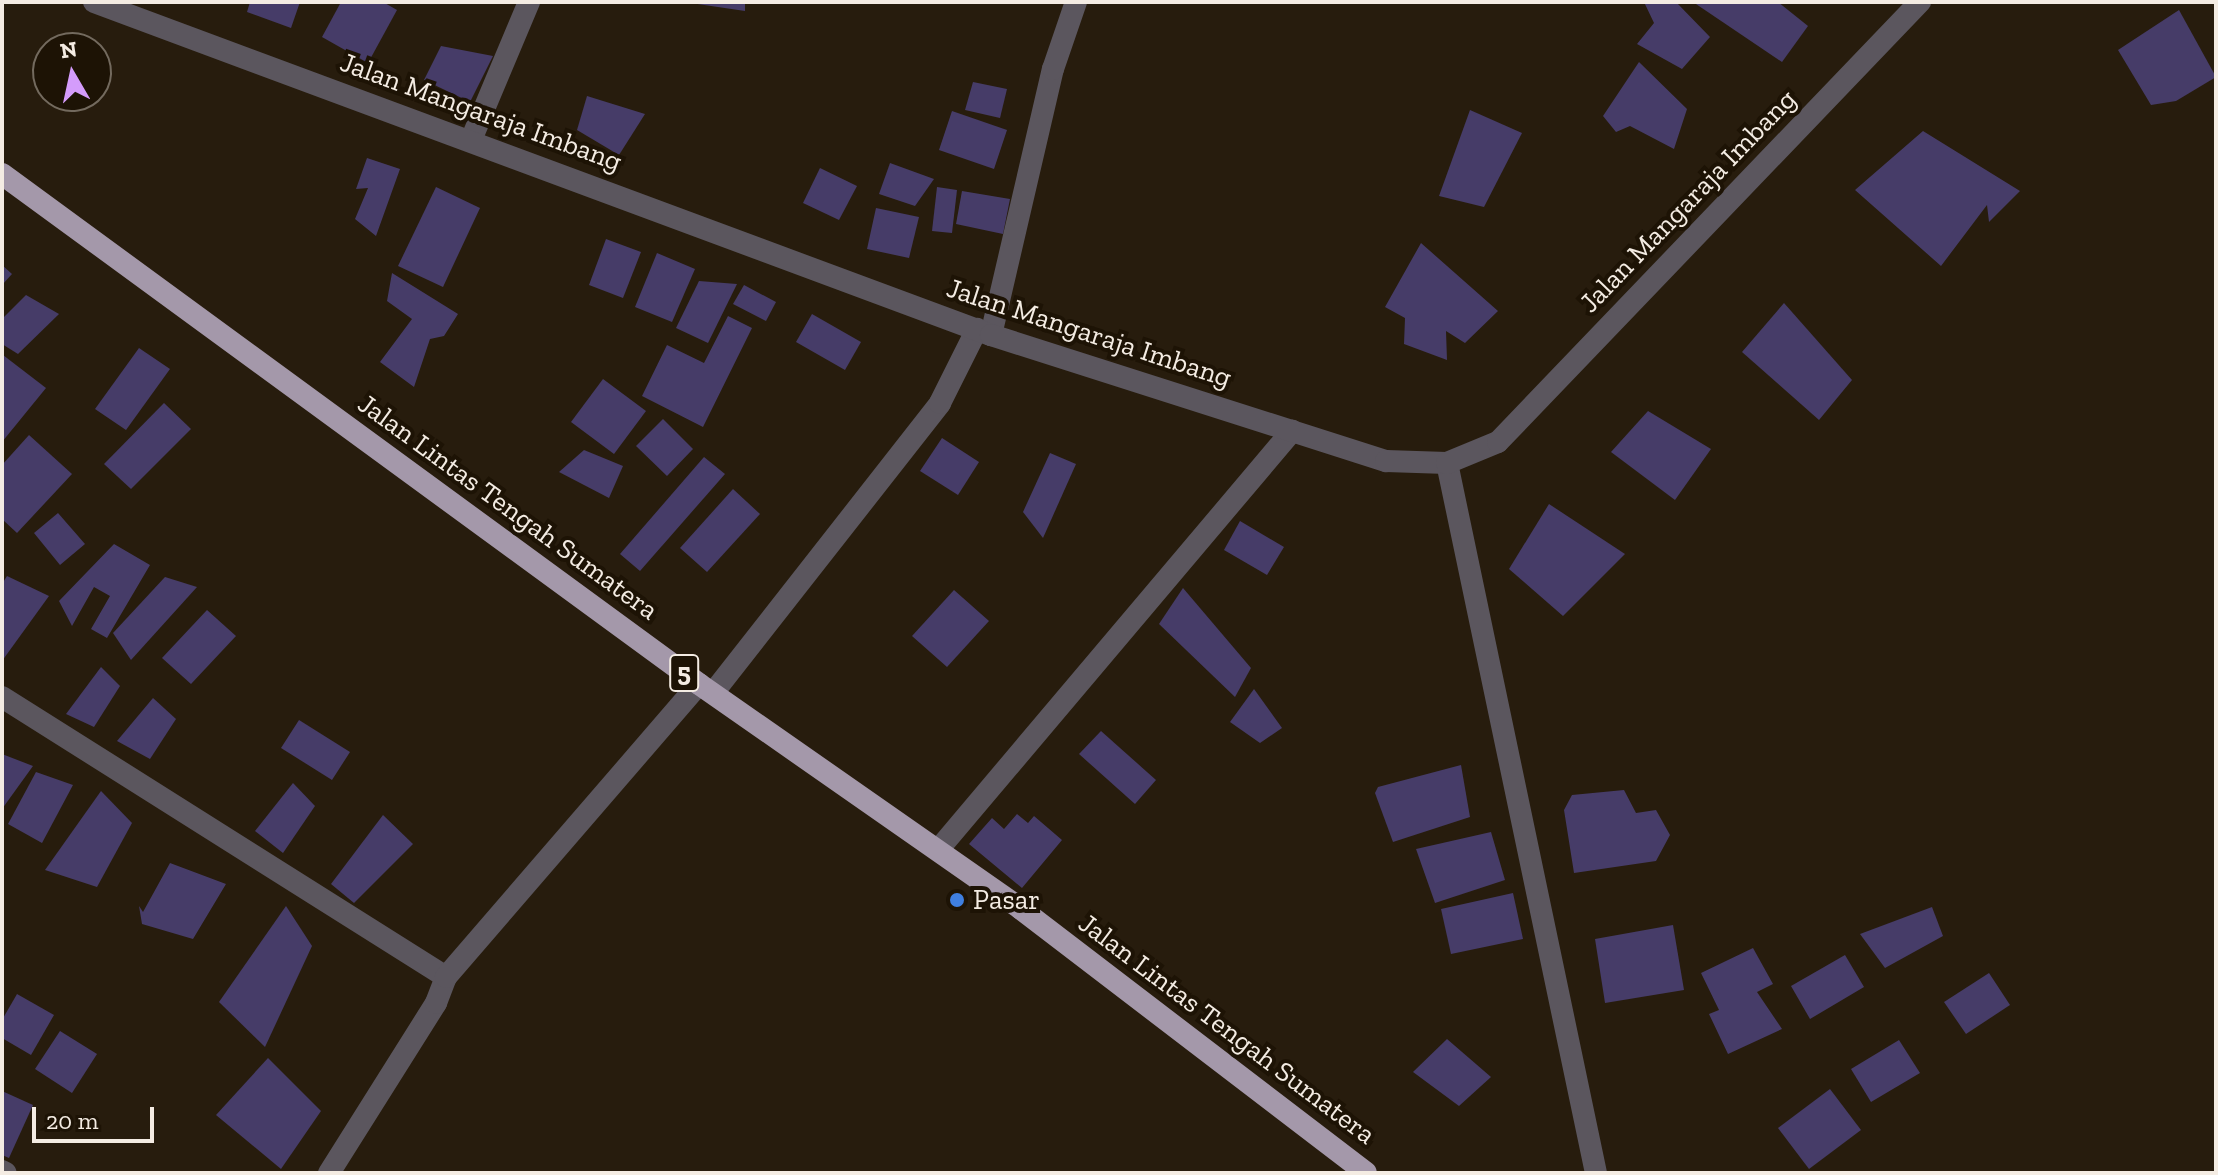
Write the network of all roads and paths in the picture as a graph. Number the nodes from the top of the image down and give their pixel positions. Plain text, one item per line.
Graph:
1 (94, 2) edge
2 (529, 2) edge
3 (1076, 2) edge
4 (1920, 2) edge
5 (471, 140) junction
6 (2, 174) edge
7 (984, 332) junction
8 (1292, 431) junction
9 (1447, 463) junction
10 (706, 688) junction
11 (2, 697) edge
12 (938, 850) junction
13 (446, 977) junction
14 (329, 1173) edge
15 (1366, 1173) edge
16 (1596, 1173) edge

1 - 5 street, Jalan Mangaraja Imbang
2 - 5 street
3 - 7 street
4 - 9 street, Jalan Mangaraja Imbang
5 - 7 street, Jalan Mangaraja Imbang
6 - 10 highway, Jalan Lintas Tengah Sumatera / 5
7 - 8 street, Jalan Mangaraja Imbang
7 - 10 street
8 - 9 street, Jalan Mangaraja Imbang
8 - 12 street
9 - 16 street
10 - 12 highway, Jalan Lintas Tengah Sumatera / 5
10 - 13 street
11 - 13 street
12 - 15 highway, Jalan Lintas Tengah Sumatera / 5
13 - 14 street

